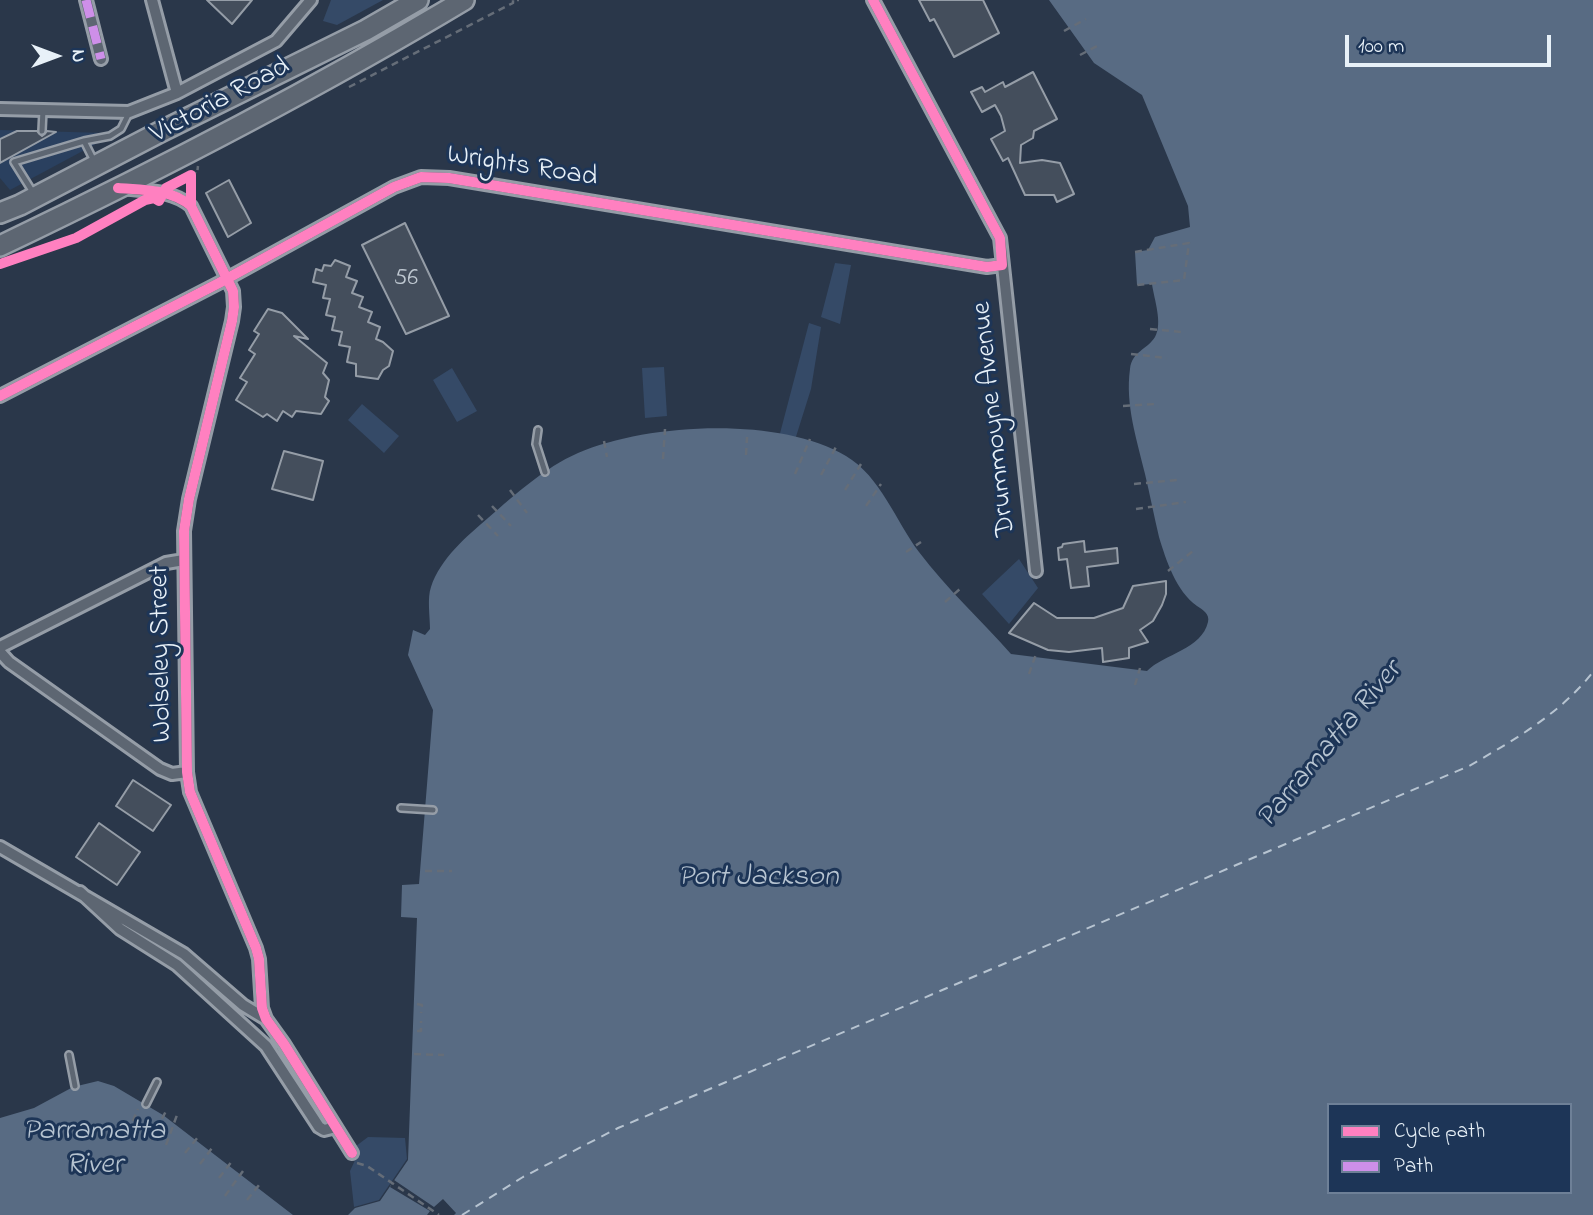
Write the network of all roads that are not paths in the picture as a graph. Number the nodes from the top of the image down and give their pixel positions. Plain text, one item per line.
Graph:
1 (86, 0) edge
2 (152, 0) edge
3 (311, 0) edge
4 (418, 0) edge
5 (464, 0) edge
6 (873, 0) edge
7 (101, 59) dead end
8 (177, 93) junction
9 (0, 109) edge
10 (43, 110) junction
11 (129, 112) junction
12 (42, 131) dead end
13 (84, 141) junction
14 (96, 165) junction
15 (118, 188) junction
16 (36, 197) junction
17 (1, 212) edge
18 (58, 219) junction
19 (0, 247) edge
20 (1002, 265) junction
21 (228, 278) junction
22 (0, 396) edge
23 (538, 430) dead end
24 (545, 472) dead end
25 (184, 560) junction
26 (1036, 571) dead end
27 (0, 650) edge
28 (187, 772) junction
29 (401, 808) dead end
30 (433, 810) dead end
31 (0, 846) edge
32 (80, 892) junction
33 (266, 1019) junction
34 (69, 1055) dead end
35 (157, 1082) dead end
36 (75, 1086) dead end
37 (146, 1104) dead end
38 (336, 1127) junction
39 (352, 1153) road end

1 - 7 street
2 - 8 street
3 - 8 street
4 - 14 highway, Victoria Road
5 - 15 highway, Victoria Road
6 - 20 street, Drummoyne Avenue
8 - 11 street
9 - 10 street
10 - 11 street
10 - 12 lane
11 - 13 lane
13 - 14 lane
13 - 16 lane
14 - 16 highway, Victoria Road
15 - 18 highway, Victoria Road
15 - 21 street, Wolseley Street
16 - 17 highway, Victoria Road
17 - 18 highway
18 - 19 highway, Victoria Road
20 - 21 street, Wrights Road
20 - 26 street, Drummoyne Avenue
21 - 22 street, Wrights Road
21 - 25 street, Wolseley Street
23 - 24 lane
25 - 27 street
25 - 28 street, Wolseley Street
27 - 28 street
28 - 33 street, Wolseley Street
29 - 30 lane
31 - 32 street
32 - 33 street
32 - 38 street
33 - 38 street, Wolseley Street
34 - 36 lane
35 - 37 lane
38 - 39 street, Wolseley Street

